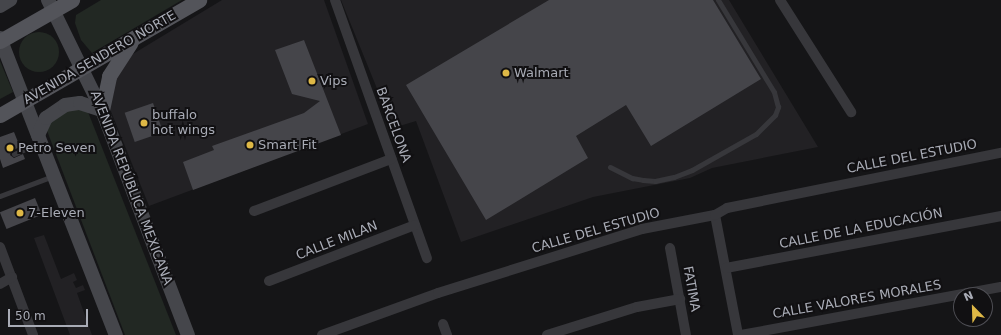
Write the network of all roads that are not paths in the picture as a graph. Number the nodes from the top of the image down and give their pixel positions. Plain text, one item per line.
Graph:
1 (10, 0) edge
2 (72, 0) edge
3 (199, 0) edge
4 (335, 0) edge
5 (718, 0) edge
6 (780, 0) edge
7 (0, 6) edge
8 (50, 6) edge
9 (135, 38) junction
10 (0, 40) edge
11 (81, 68) junction
12 (25, 101) junction
13 (102, 110) junction
14 (851, 112) dead end
15 (0, 115) edge
16 (39, 139) junction
17 (1001, 153) edge
18 (14, 154) dead end
19 (391, 159) junction
20 (610, 167) dead end
21 (54, 175) junction
22 (0, 196) edge
23 (254, 212) dead end
24 (715, 215) junction
25 (1001, 216) edge
26 (415, 225) junction
27 (0, 247) edge
28 (670, 248) dead end
29 (427, 258) dead end
30 (726, 268) junction
31 (12, 277) junction
32 (269, 281) dead end
33 (0, 284) edge
34 (1001, 287) edge
35 (680, 299) junction
36 (443, 324) dead end
37 (33, 335) edge
38 (116, 335) edge
39 (188, 335) edge
40 (322, 335) edge
41 (447, 335) edge
42 (547, 335) edge
43 (686, 335) edge
44 (739, 335) edge

1 - 7 main road
2 - 8 main road
3 - 9 main road, AVENIDA SENDERO NORTE
4 - 19 street, BARCELONA
5 - 20 lane
6 - 14 street
8 - 10 main road
8 - 11 main road, AVENIDA REPÚBLICA MEXICANA
9 - 11 main road, AVENIDA SENDERO NORTE
9 - 13 main road
10 - 12 main road
11 - 12 main road, AVENIDA SENDERO NORTE
11 - 13 main road, AVENIDA REPÚBLICA MEXICANA
12 - 15 main road, AVENIDA SENDERO NORTE
12 - 16 main road
13 - 16 main road
13 - 39 main road, AVENIDA REPÚBLICA MEXICANA
16 - 18 lane
16 - 21 main road
17 - 24 street, CALLE DEL ESTUDIO
19 - 23 street
19 - 26 street, BARCELONA
21 - 22 lane
21 - 38 main road
24 - 30 street
24 - 40 street, CALLE DEL ESTUDIO
25 - 30 street, CALLE DE LA EDUCACIÓN
26 - 29 street, BARCELONA
26 - 32 street, CALLE MILAN
27 - 31 street
28 - 35 street, FATIMA
30 - 44 street
31 - 33 street
31 - 37 street
34 - 44 street, CALLE VALORES MORALES
35 - 42 street
35 - 43 street, FATIMA
36 - 41 street

